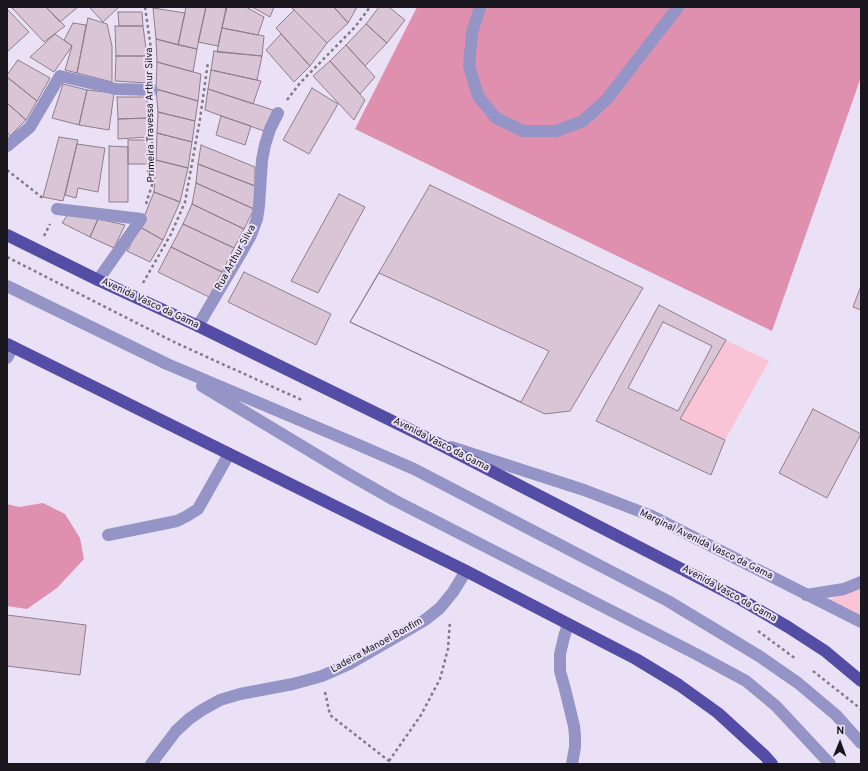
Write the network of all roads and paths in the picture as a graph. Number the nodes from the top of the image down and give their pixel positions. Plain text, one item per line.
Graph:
1 (145, 7) edge
2 (370, 7) edge
3 (480, 7) edge
4 (678, 7) edge
5 (208, 62) dead end
6 (152, 90) junction
7 (278, 113) joint
8 (7, 146) edge
9 (7, 170) edge
10 (57, 209) junction
11 (141, 219) junction
12 (7, 235) edge
13 (37, 250) junction
14 (98, 280) junction
15 (7, 286) edge
16 (135, 297) junction
17 (198, 326) junction
18 (10, 345) edge
19 (7, 358) edge
20 (167, 364) junction
21 (433, 441) junction
22 (230, 454) junction
23 (108, 535) dead end
24 (466, 571) junction
25 (861, 582) edge
26 (806, 595) junction
27 (451, 621) dead end
28 (861, 622) edge
29 (568, 624) junction
30 (322, 676) junction
31 (861, 681) edge
32 (861, 744) edge
33 (389, 761) junction
34 (575, 763) edge
35 (151, 764) edge
36 (387, 764) edge
37 (772, 764) edge
38 (830, 764) edge

1 - 6 path, Primeira Travessa Arthur Silva
2 - 7 path
3 - 4 street
5 - 16 path
6 - 8 street
6 - 11 path, Primeira Travessa Arthur Silva
7 - 17 street, Rua Arthur Silva
9 - 10 path
10 - 11 street
10 - 13 path
11 - 14 street
12 - 13 main road, Avenida Vasco da Gama
13 - 14 main road, Avenida Vasco da Gama
14 - 16 main road, Avenida Vasco da Gama
15 - 20 street
16 - 17 main road, Avenida Vasco da Gama
17 - 21 main road, Avenida Vasco da Gama
18 - 19 street
18 - 22 main road
20 - 32 street
20 - 38 street
21 - 26 street, Marginal Avenida Vasco da Gama
21 - 31 main road, Avenida Vasco da Gama
22 - 23 street
22 - 24 main road
24 - 29 main road
24 - 30 street, Ladeira Manoel Bonfim
25 - 26 street
26 - 28 street, Marginal Avenida Vasco da Gama
27 - 33 path
29 - 34 street
29 - 37 main road
30 - 33 path
30 - 35 street, Ladeira Manoel Bonfim
33 - 36 path

